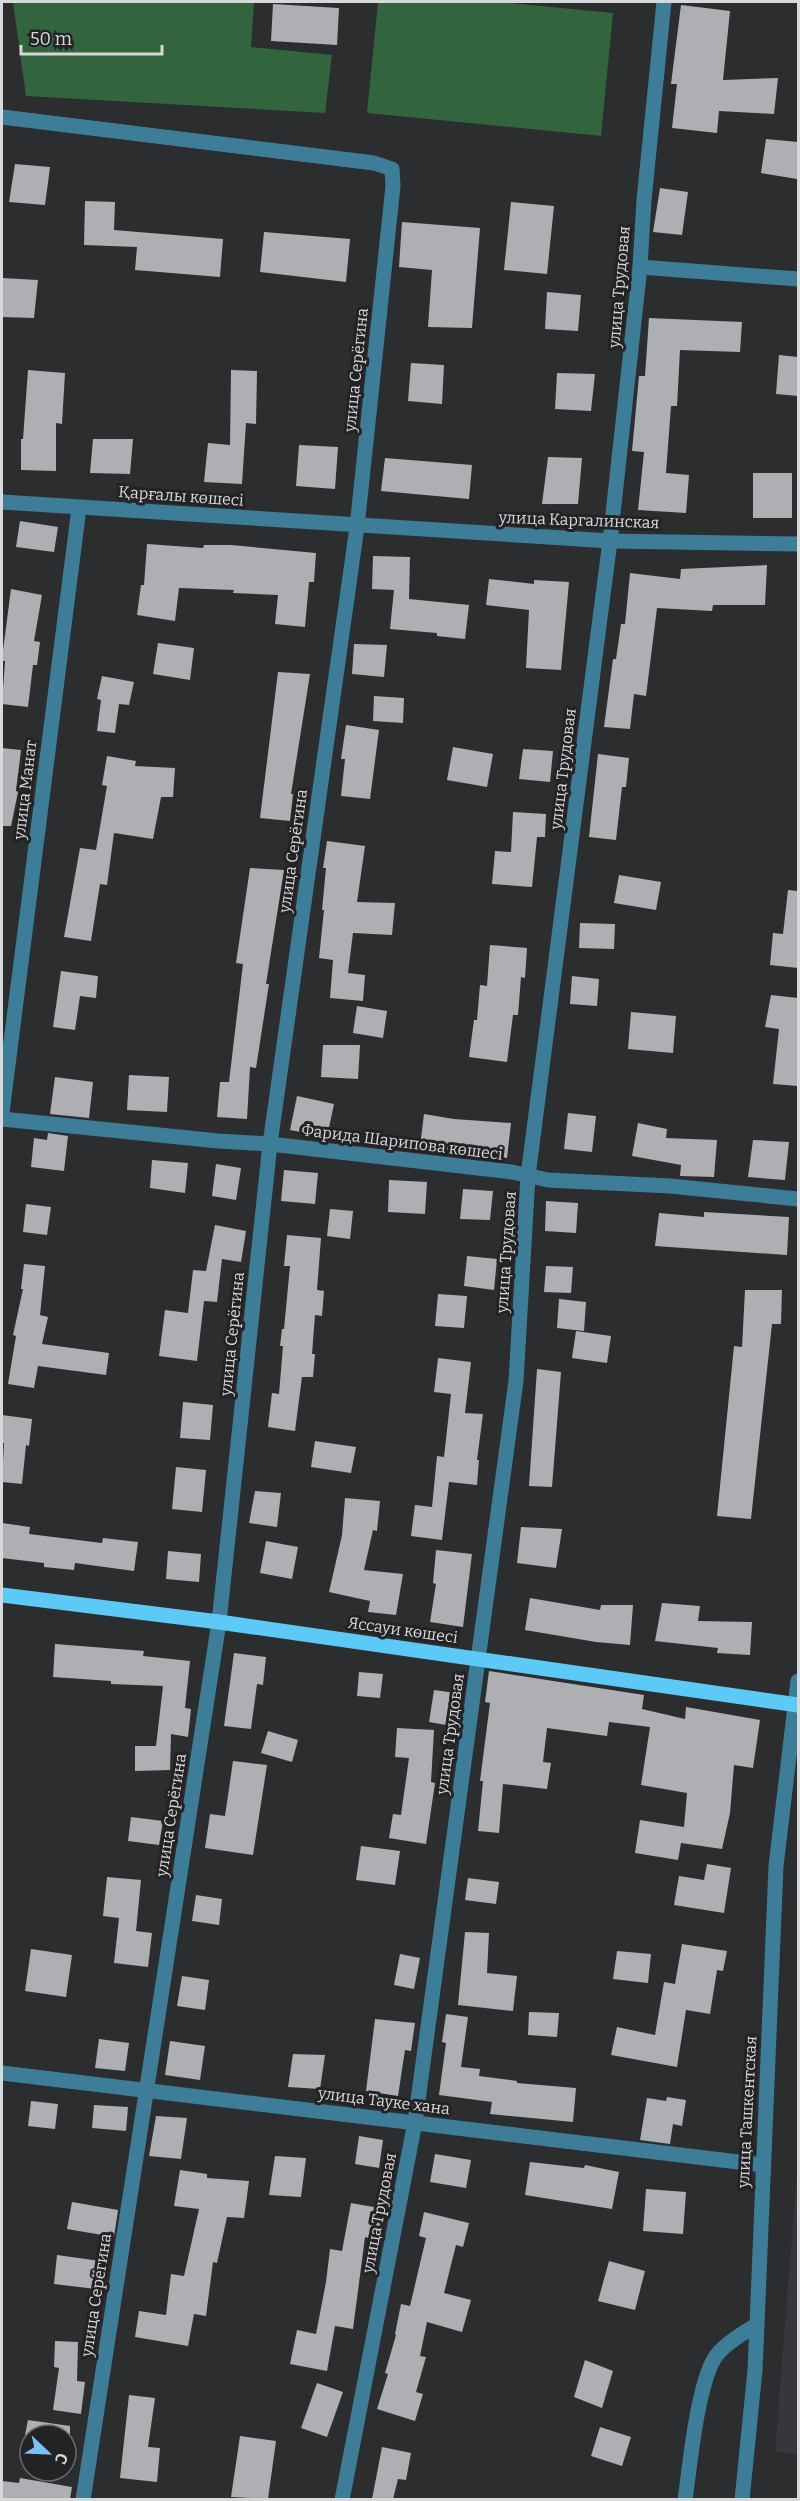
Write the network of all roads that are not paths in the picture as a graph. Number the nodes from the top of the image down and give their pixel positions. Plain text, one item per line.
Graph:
1 (664, 2) edge
2 (2, 117) edge
3 (640, 267) junction
4 (798, 279) edge
5 (2, 502) edge
6 (79, 507) junction
7 (357, 527) junction
8 (610, 542) junction
9 (798, 544) edge
10 (2, 1112) edge
11 (2, 1119) edge
12 (270, 1144) junction
13 (528, 1176) junction
14 (798, 1199) edge
15 (2, 1594) edge
16 (219, 1622) junction
17 (478, 1660) junction
18 (798, 1681) edge
19 (797, 1705) edge
20 (2, 2073) edge
21 (146, 2092) junction
22 (415, 2122) junction
23 (763, 2165) junction
24 (757, 2324) junction
25 (83, 2499) edge
26 (342, 2499) edge
27 (686, 2499) edge
28 (742, 2499) edge

1 - 3 street, улица Трудовая
2 - 7 street, улица Серёгина
3 - 4 street
3 - 8 street, улица Трудовая
5 - 6 street, Қарғалы көшесі
6 - 7 street, Қарғалы көшесі
6 - 10 street, улица Манат
7 - 8 street, улица Каргалинская
7 - 12 street, улица Серёгина
8 - 9 street, улица Каргалинская
8 - 13 street, улица Трудовая
11 - 12 street, Фарида Шарипова көшесі
12 - 13 street, Фарида Шарипова көшесі
12 - 16 street, улица Серёгина
13 - 14 street, Фарида Шарипова көшесі
13 - 17 street, улица Трудовая
15 - 16 main road, Яссауи көшесі
16 - 17 main road, Яссауи көшесі
16 - 21 street, улица Серёгина
17 - 19 main road, Яссауи көшесі
17 - 22 street, улица Трудовая
18 - 19 street, улица Ташкентская
19 - 23 street, улица Ташкентская
20 - 21 street, улица Тауке хана
21 - 22 street, улица Тауке хана
21 - 25 street, улица Серёгина
22 - 23 street, улица Тауке хана
22 - 26 street, улица Трудовая
23 - 24 street, улица Ташкентская
24 - 27 street
24 - 28 street, улица Ташкентская

